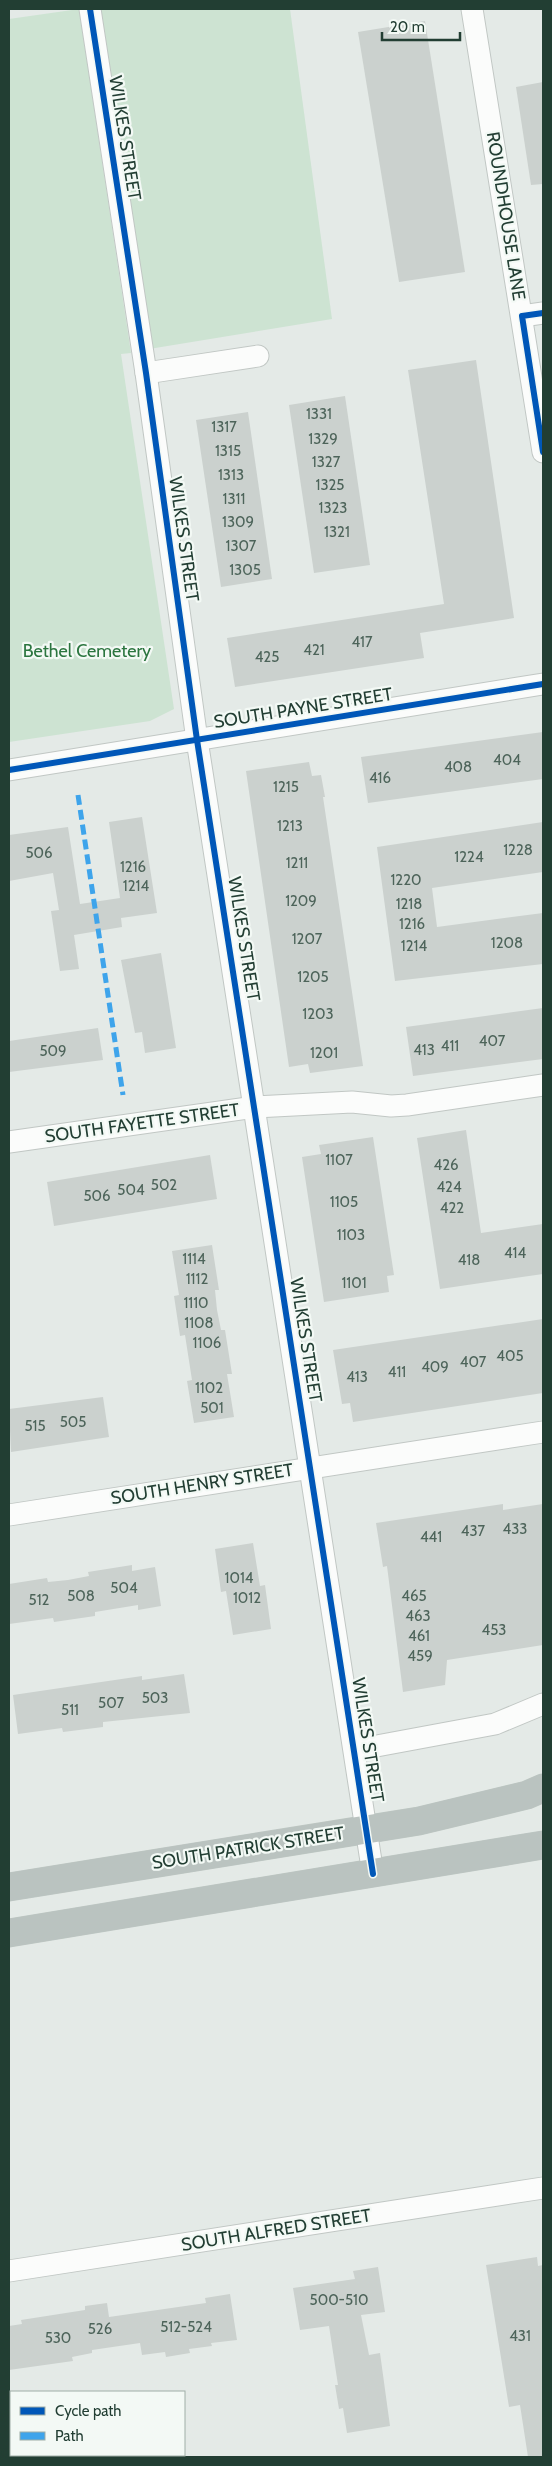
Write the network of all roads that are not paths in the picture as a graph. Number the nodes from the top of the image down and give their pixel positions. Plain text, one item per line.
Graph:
1 (90, 9) edge
2 (472, 9) edge
3 (543, 313) edge
4 (522, 316) junction
5 (258, 356) dead end
6 (146, 373) junction
7 (543, 452) edge
8 (543, 684) edge
9 (197, 740) junction
10 (9, 770) edge
11 (543, 1085) edge
12 (255, 1107) junction
13 (9, 1142) edge
14 (543, 1432) edge
15 (310, 1467) junction
16 (9, 1514) edge
17 (543, 1704) edge
18 (355, 1750) junction
19 (543, 1788) edge
20 (366, 1829) junction
21 (543, 1846) edge
22 (373, 1874) junction
23 (9, 1887) edge
24 (9, 1933) edge
25 (543, 2188) edge
26 (9, 2272) edge

1 - 6 street, WILKES STREET
2 - 4 street, ROUNDHOUSE LANE
3 - 4 street
4 - 7 street, ROUNDHOUSE LANE
5 - 6 street
6 - 9 street, WILKES STREET
8 - 9 street, SOUTH PAYNE STREET
9 - 10 street, SOUTH PAYNE STREET
9 - 12 street, WILKES STREET
11 - 12 street, SOUTH FAYETTE STREET
12 - 13 street, SOUTH FAYETTE STREET
12 - 15 street, WILKES STREET
14 - 15 street, SOUTH HENRY STREET
15 - 16 street, SOUTH HENRY STREET
15 - 18 street, WILKES STREET
17 - 18 street
18 - 20 street, WILKES STREET
19 - 20 highway, SOUTH PATRICK STREET
20 - 22 street, WILKES STREET
20 - 23 highway, SOUTH PATRICK STREET
21 - 22 highway
22 - 24 highway
25 - 26 street, SOUTH ALFRED STREET

